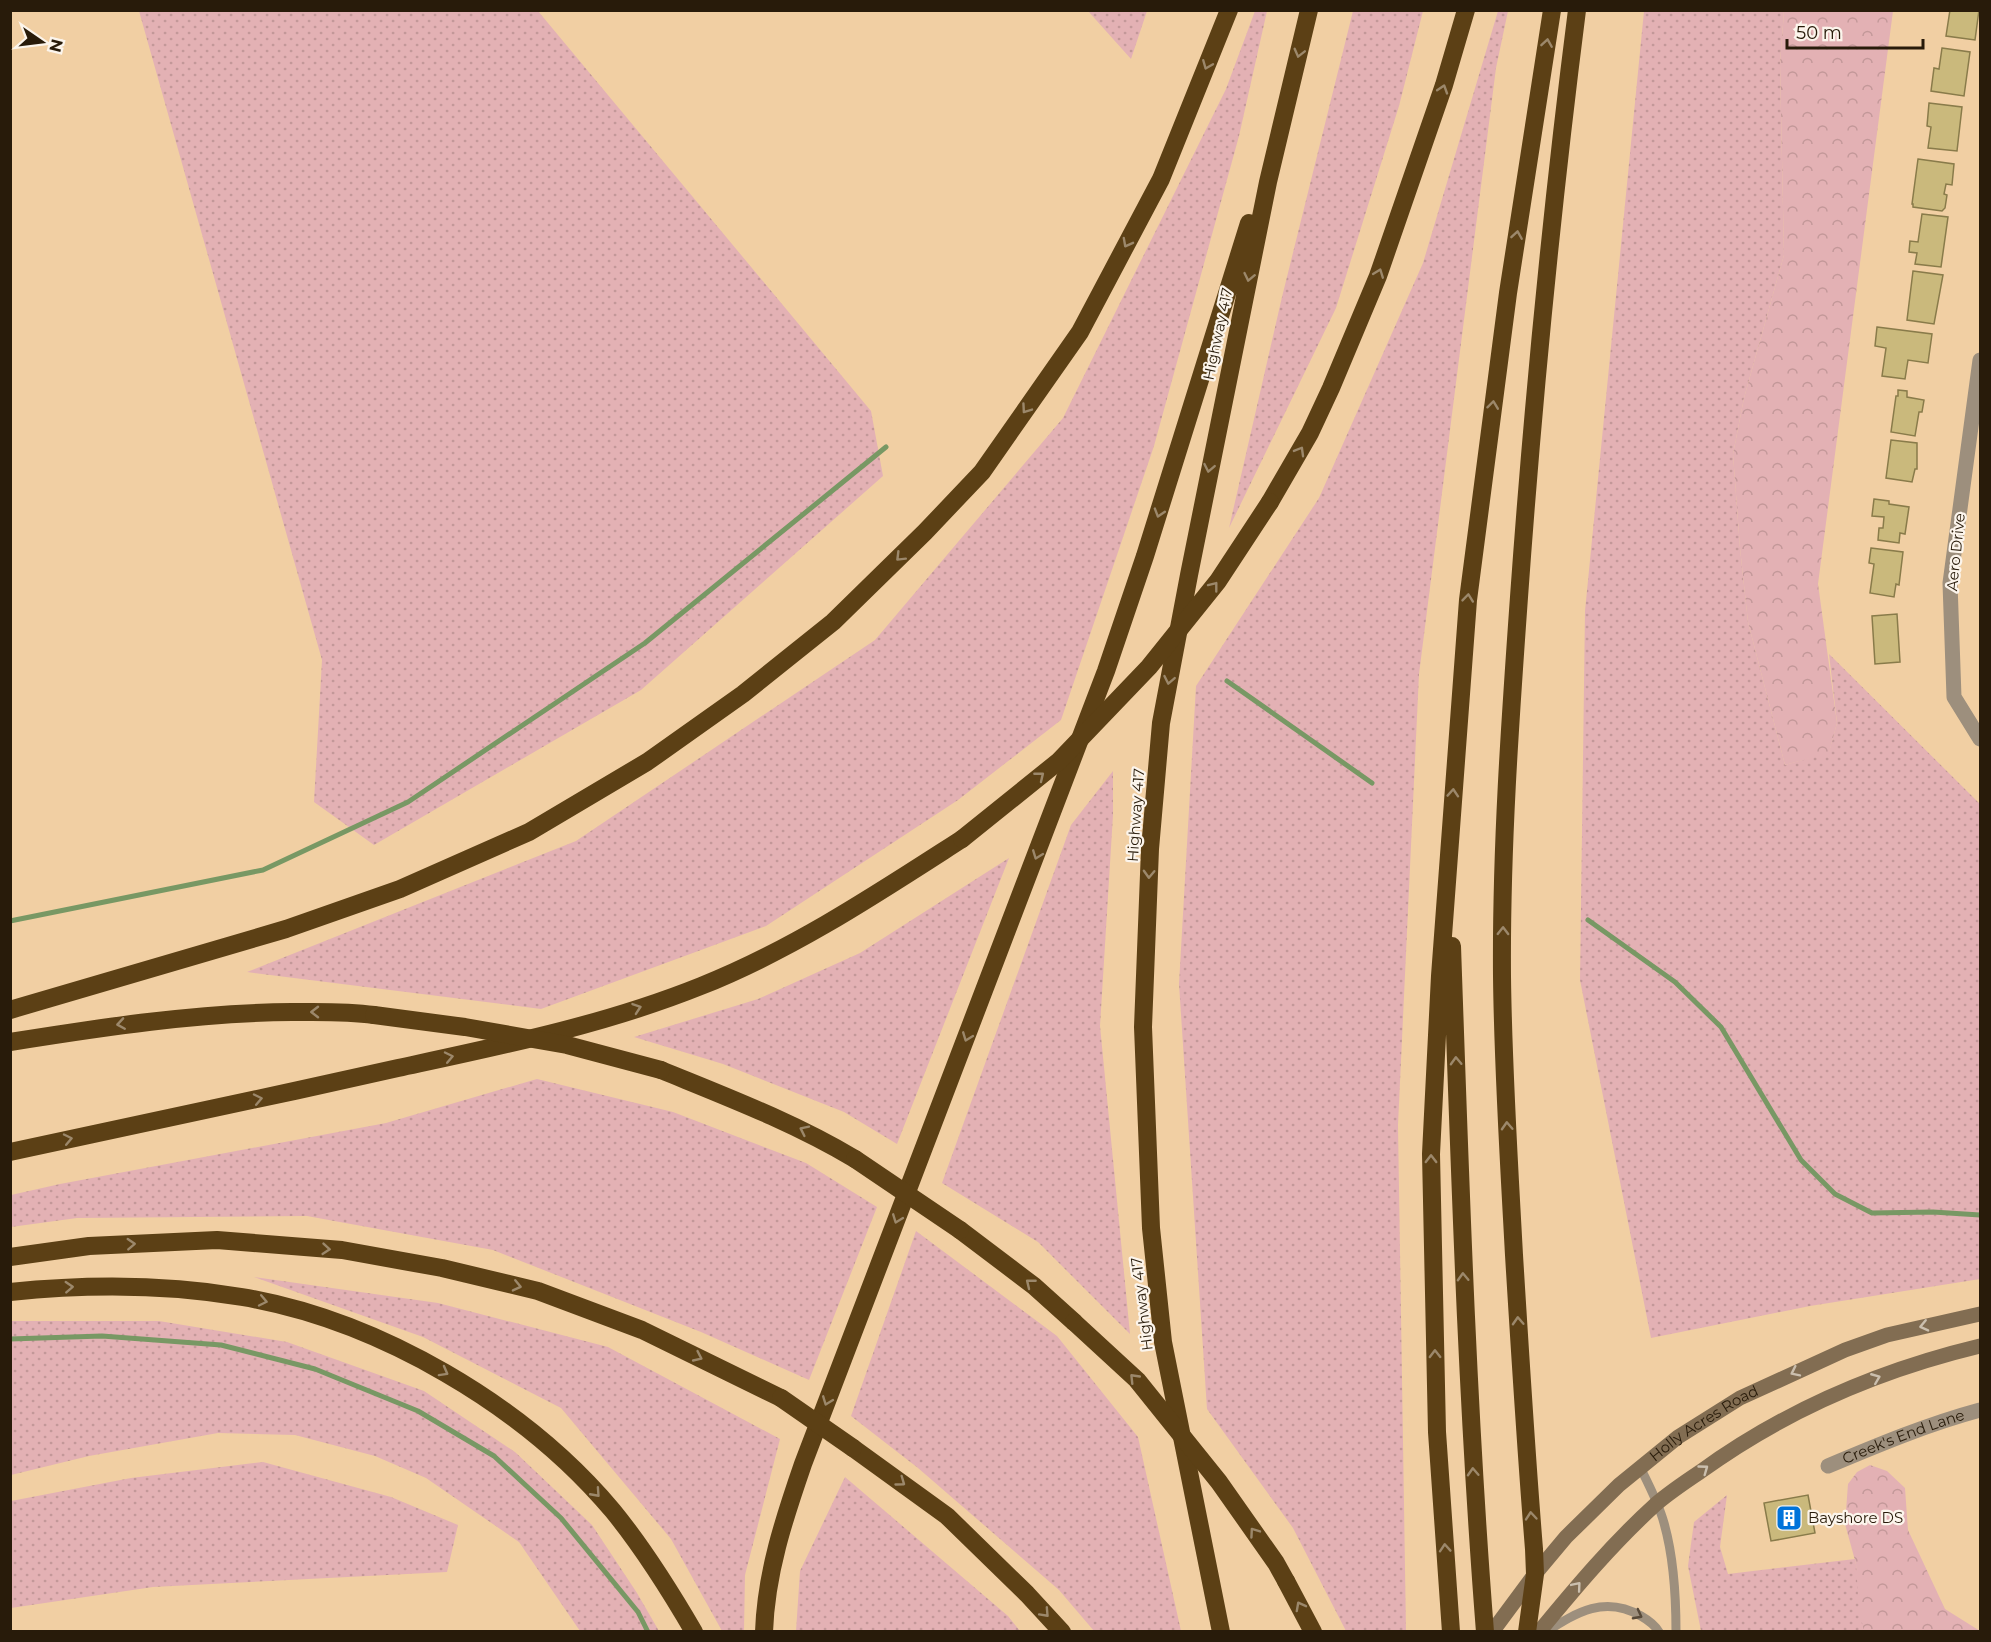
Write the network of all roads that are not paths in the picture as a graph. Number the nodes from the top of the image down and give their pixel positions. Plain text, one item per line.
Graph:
1 (1228, 10) edge
2 (1309, 10) edge
3 (1466, 10) edge
4 (1552, 10) edge
5 (1577, 10) edge
6 (1289, 96) junction
7 (1980, 360) edge
8 (1980, 739) edge
9 (1449, 851) junction
10 (10, 1010) edge
11 (10, 1042) edge
12 (10, 1152) edge
13 (10, 1257) edge
14 (10, 1292) edge
15 (1980, 1314) edge
16 (1980, 1346) edge
17 (1980, 1410) edge
18 (1828, 1466) dead end
19 (1640, 1467) junction
20 (1657, 1503) junction
21 (1535, 1574) junction
22 (694, 1632) edge
23 (764, 1632) edge
24 (1062, 1632) edge
25 (1221, 1632) edge
26 (1313, 1632) edge
27 (1451, 1632) edge
28 (1485, 1632) edge
29 (1491, 1632) edge
30 (1527, 1632) edge
31 (1539, 1632) edge
32 (1546, 1632) edge
33 (1659, 1632) edge
34 (1676, 1632) edge

1 -> 10 highway
2 -> 6 highway, Highway 417
12 -> 3 highway, bridge
9 -> 4 highway
21 -> 5 highway
6 -> 23 highway
6 -> 25 highway, Highway 417
7 - 8 street, Aero Drive
27 -> 9 highway
28 -> 9 highway
26 -> 11 highway, bridge
13 -> 24 highway, bridge
14 -> 22 highway
15 -> 19 main road, Holly Acres Road
20 -> 16 main road
17 - 18 street, Creek's End Lane
19 - 20 lane
19 - 21 main road, Holly Acres Road
31 -> 20 main road
20 - 34 lane
21 - 29 main road, Holly Acres Road
21 - 30 highway
32 -> 33 lane

